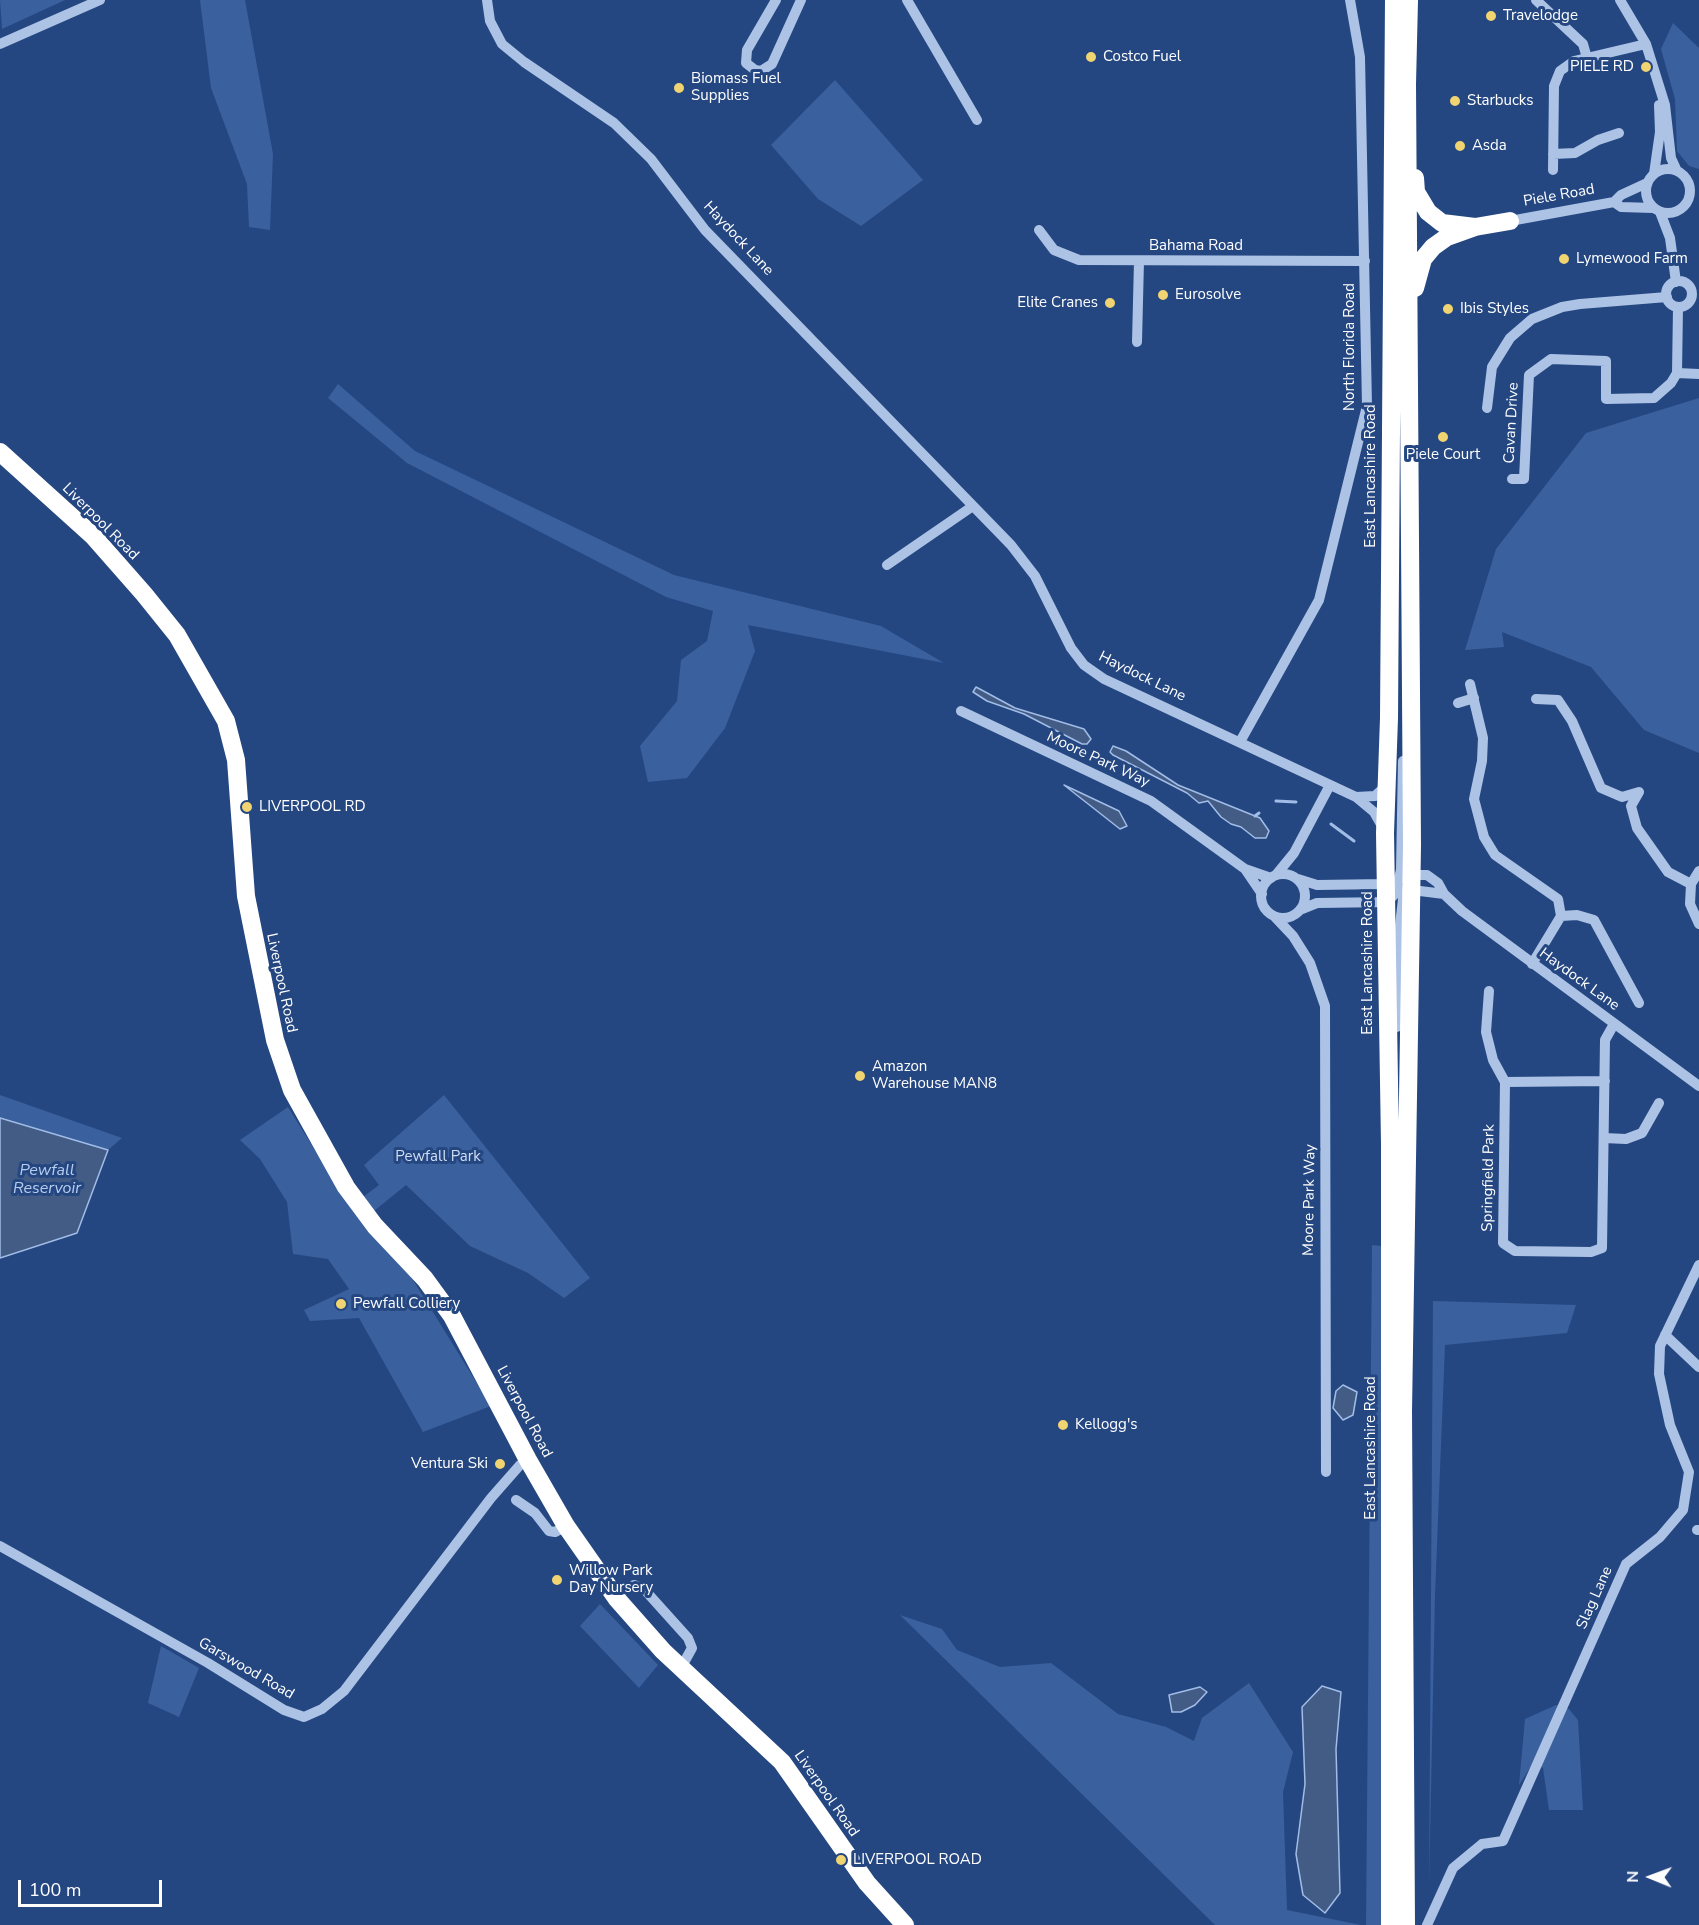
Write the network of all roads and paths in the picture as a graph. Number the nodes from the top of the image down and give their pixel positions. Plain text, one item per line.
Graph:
1 (100, 0) edge
2 (487, 0) edge
3 (776, 0) edge
4 (801, 0) edge
5 (907, 0) edge
6 (1350, 0) edge
7 (1394, 0) edge
8 (1409, 0) edge
9 (1536, 0) edge
10 (1620, 0) edge
11 (0, 44) edge
12 (1646, 44) junction
13 (1587, 58) junction
14 (1407, 84) junction
15 (1661, 98) junction
16 (977, 120) dead end
17 (1619, 134) dead end
18 (1553, 154) junction
19 (1553, 170) dead end
20 (1681, 173) junction
21 (1651, 178) junction
22 (1699, 178) edge
23 (1694, 193) edge
24 (1614, 202) junction
25 (1657, 210) junction
26 (1677, 212) junction
27 (1510, 220) joint
28 (1475, 227) junction
29 (1039, 230) dead end
30 (1670, 238) junction
31 (1139, 261) junction
32 (1365, 261) junction
33 (1676, 282) junction
34 (1695, 295) edge
35 (1667, 297) junction
36 (1678, 307) junction
37 (1410, 332) junction
38 (1137, 342) dead end
39 (1677, 373) junction
40 (1699, 374) edge
41 (1487, 408) dead end
42 (0, 452) edge
43 (1512, 479) dead end
44 (973, 506) junction
45 (887, 565) dead end
46 (1470, 684) dead end
47 (1474, 698) junction
48 (1536, 699) dead end
49 (1458, 703) dead end
50 (961, 711) dead end
51 (1241, 741) junction
52 (1388, 783) junction
53 (1330, 785) junction
54 (1356, 797) junction
55 (1385, 833) junction
56 (1294, 854) junction
57 (1245, 869) junction
58 (1699, 871) edge
59 (1274, 877) junction
60 (1296, 878) junction
61 (1691, 884) junction
62 (1402, 885) junction
63 (1262, 894) junction
64 (1444, 894) junction
65 (1385, 903) junction
66 (1300, 911) junction
67 (1561, 916) junction
68 (1275, 917) junction
69 (1699, 924) edge
70 (1293, 936) junction
71 (1532, 964) junction
72 (1489, 991) dead end
73 (1639, 1003) dead end
74 (1614, 1024) junction
75 (1605, 1081) junction
76 (1505, 1082) junction
77 (1389, 1086) junction
78 (1699, 1086) edge
79 (1659, 1103) dead end
80 (1604, 1138) junction
81 (1699, 1265) edge
82 (1665, 1335) junction
83 (1699, 1367) edge
84 (528, 1460) junction
85 (1326, 1472) dead end
86 (516, 1514) dead end
87 (566, 1526) junction
88 (0, 1546) edge
89 (614, 1595) junction
90 (681, 1668) junction
91 (905, 1925) edge
92 (1390, 1925) edge
93 (1406, 1925) edge
94 (1427, 1925) edge

1 - 11 street
2 - 44 street, Haydock Lane
3 - 4 street
5 - 16 street
6 - 32 street, North Florida Road
7 - 52 highway, East Lancashire Road
8 - 14 highway, East Lancashire Road
9 - 13 street
10 - 12 street
12 - 13 street
12 - 15 street
13 - 18 street
14 - 28 highway
14 - 37 highway, East Lancashire Road
15 - 20 street
15 - 21 street
17 - 18 street
18 - 19 street
20 - 21 street
20 - 22 street
20 - 23 street
21 - 24 street, Piele Road
21 - 25 street
23 - 26 street
24 - 25 street, Piele Road
24 - 27 street, Piele Road
25 - 26 street
25 - 30 street
26 - 30 street
27 - 28 highway
28 - 37 highway
29 - 31 street, Bahama Road
30 - 33 street
31 - 32 street, Bahama Road
31 - 38 street
32 - 51 street, North Florida Road
33 - 34 street
33 - 35 street
34 - 36 street
35 - 36 street
35 - 41 street
36 - 39 street
37 - 62 highway, East Lancashire Road
39 - 40 street
39 - 43 street, Cavan Drive
42 - 84 highway, Liverpool Road
44 - 45 street
44 - 51 street, Haydock Lane
46 - 47 street
47 - 49 street
47 - 67 street
48 - 61 street
50 - 57 street, Moore Park Way
51 - 53 street, Haydock Lane
52 - 54 street
52 - 55 highway, East Lancashire Road
53 - 54 street, Haydock Lane
53 - 56 street
54 - 55 street, Haydock Lane
55 - 62 highway, East Lancashire Road
56 - 59 street
56 - 60 street
57 - 59 street, Moore Park Way
57 - 63 street, Moore Park Way
58 - 61 street
59 - 60 street
59 - 63 street
60 - 62 street
60 - 66 street
61 - 69 street
62 - 64 street
62 - 64 street, Haydock Lane
62 - 65 highway, East Lancashire Road
62 - 77 street
62 - 93 highway, East Lancashire Road
63 - 68 street
64 - 71 street, Haydock Lane
65 - 66 street
65 - 77 highway, East Lancashire Road
66 - 68 street
66 - 70 street
67 - 71 street
67 - 73 street
68 - 70 street, Moore Park Way
70 - 85 street, Moore Park Way
71 - 74 street, Haydock Lane
72 - 76 street, Springfield Park
74 - 75 street, Springfield Park
74 - 78 street, Haydock Lane
75 - 76 street
75 - 80 street, Springfield Park
76 - 80 street, Springfield Park
77 - 92 highway, East Lancashire Road
79 - 80 street
81 - 82 street, Slag Lane
82 - 83 street
82 - 94 street, Slag Lane
84 - 87 highway, Liverpool Road
84 - 88 street, Garswood Road
86 - 87 street
87 - 89 highway, Liverpool Road
89 - 90 highway, Liverpool Road
89 - 90 street
90 - 91 highway, Liverpool Road

